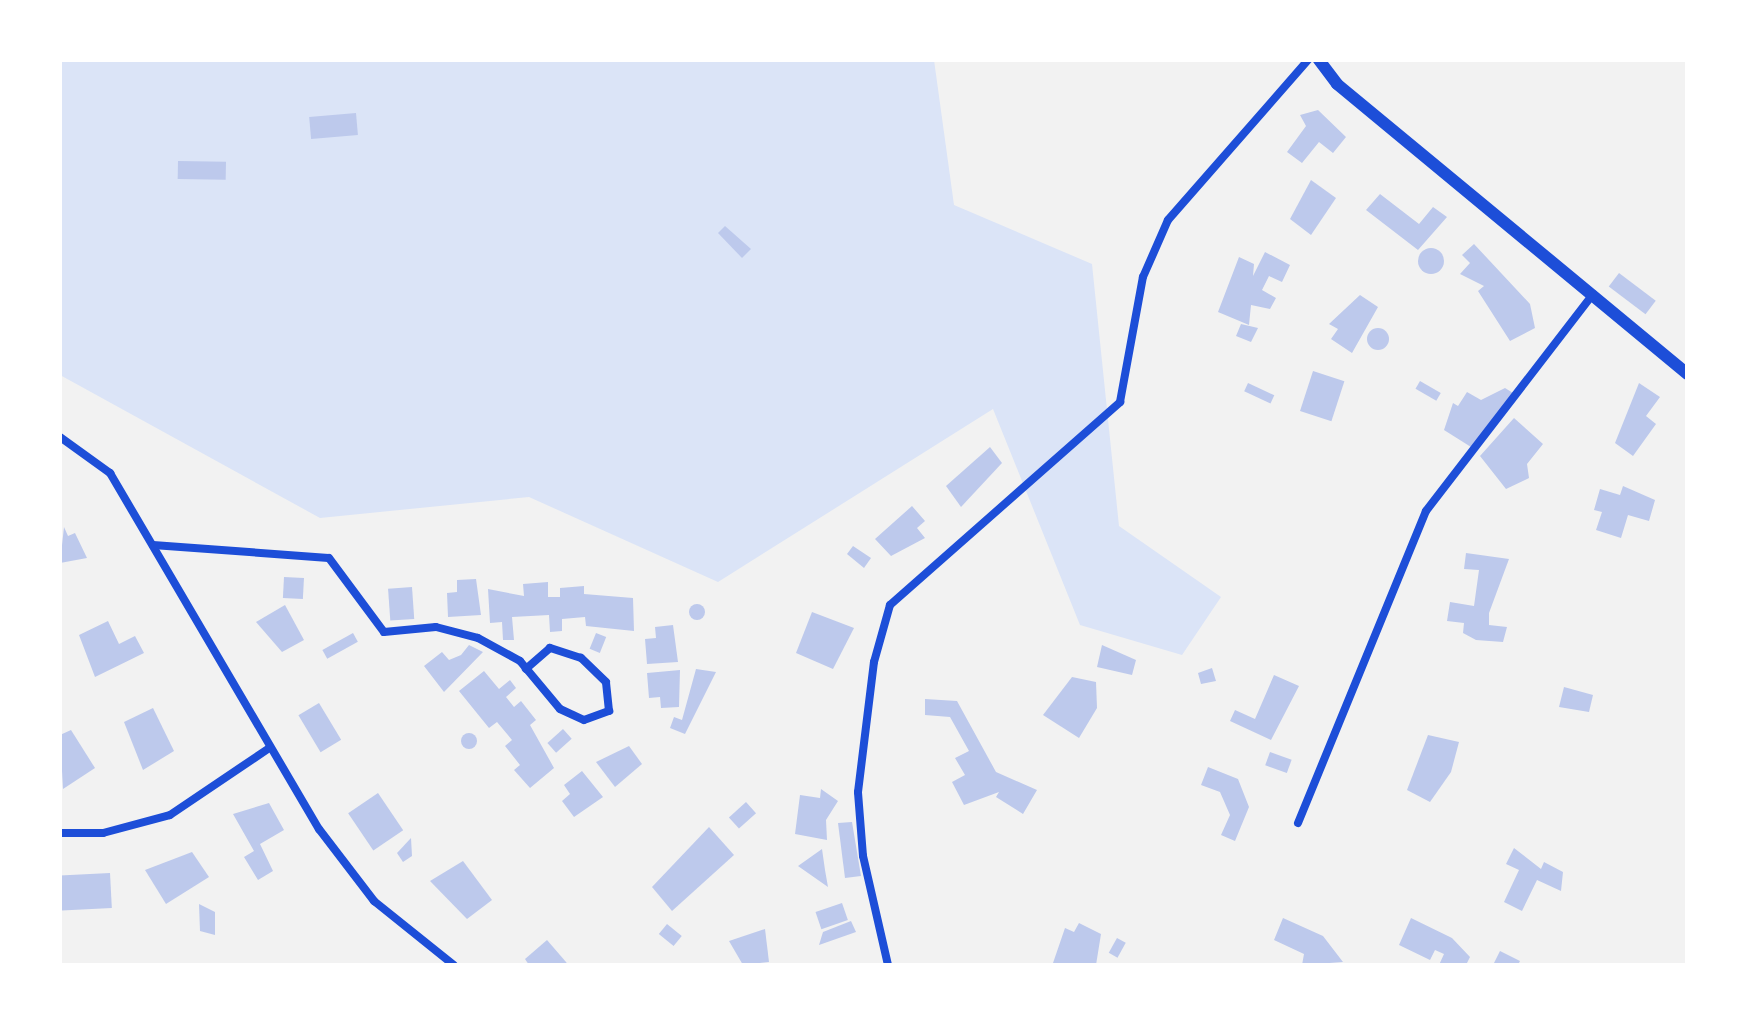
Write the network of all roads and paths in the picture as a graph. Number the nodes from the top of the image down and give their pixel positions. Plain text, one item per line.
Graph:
1 (1308, 60) edge
2 (1319, 60) edge
3 (1593, 294) junction
4 (1687, 374) edge
5 (60, 437) edge
6 (153, 545) junction
7 (526, 669) junction
8 (268, 749) junction
9 (1298, 823) dead end
10 (60, 833) edge
11 (454, 965) edge
12 (888, 965) edge

1 - 12 street
2 - 3 street
3 - 4 street
3 - 9 street
5 - 6 street
6 - 7 street
6 - 8 street
7 - 7 street
8 - 10 street
8 - 11 street

